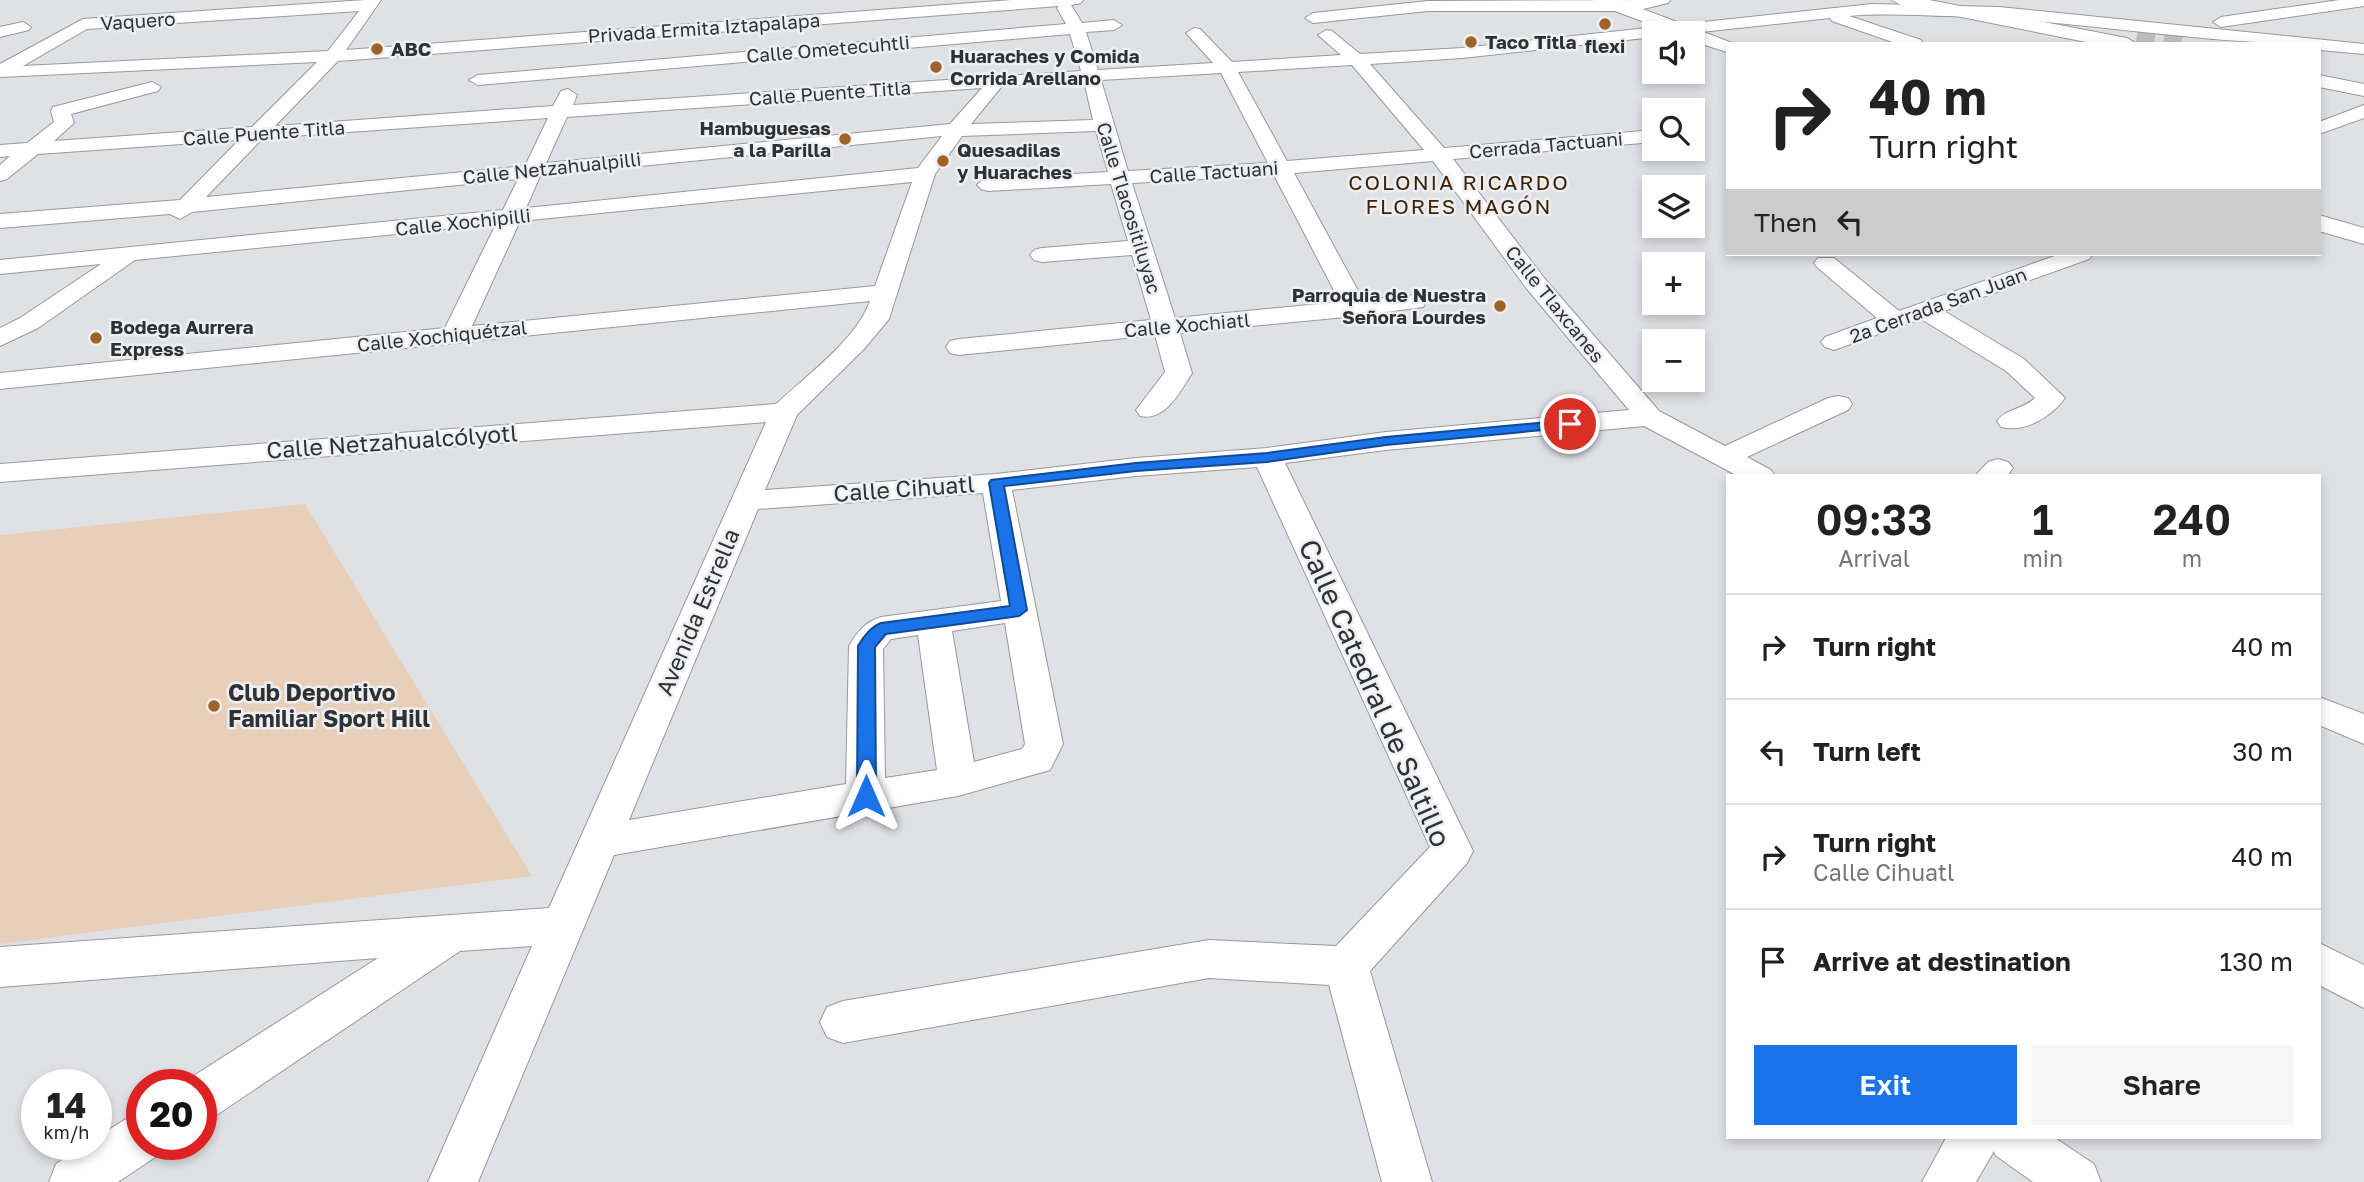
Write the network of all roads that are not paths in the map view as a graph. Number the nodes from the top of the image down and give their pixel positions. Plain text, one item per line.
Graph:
1 (1662, 0) edge
2 (1901, 0) edge
3 (2056, 0) edge
4 (2265, 0) edge
5 (1065, 1) edge
6 (2350, 1) edge
7 (372, 2) edge
8 (1609, 3) edge
9 (99, 5) dead end
10 (892, 7) edge
11 (1952, 9) junction
12 (2301, 10) junction
13 (1820, 12) junction
14 (1313, 18) dead end
15 (2062, 19) junction
16 (1657, 21) edge
17 (83, 24) junction
18 (1114, 24) dead end
19 (2118, 24) junction
20 (0, 26) edge
21 (1076, 27) junction
22 (1705, 29) edge
23 (2167, 29) junction
24 (0, 32) edge
25 (1194, 33) dead end
26 (1326, 35) dead end
27 (1642, 36) edge
28 (1445, 38) dead end
29 (1705, 38) edge
30 (2132, 39) edge
31 (2216, 39) edge
32 (1909, 42) edge
33 (2272, 42) edge
34 (910, 43) junction
35 (2321, 45) edge
36 (1726, 46) edge
37 (2364, 49) edge
38 (1462, 53) junction
39 (332, 56) junction
40 (1356, 59) junction
41 (1227, 67) junction
42 (580, 71) junction
43 (0, 72) edge
44 (1091, 75) junction
45 (478, 80) dead end
46 (997, 81) junction
47 (2321, 81) edge
48 (152, 87) dead end
49 (2364, 90) edge
50 (950, 108) junction
51 (2364, 111) edge
52 (560, 112) junction
53 (1104, 125) junction
54 (2321, 128) edge
55 (256, 134) junction
56 (1642, 137) edge
57 (34, 149) junction
58 (0, 151) edge
59 (1439, 155) junction
60 (1280, 167) junction
61 (532, 170) junction
62 (925, 174) junction
63 (0, 175) edge
64 (1122, 179) junction
65 (988, 185) dead end
66 (186, 206) junction
67 (510, 217) junction
68 (0, 220) edge
69 (2321, 224) edge
70 (2364, 236) edge
71 (1140, 247) junction
72 (129, 255) junction
73 (1042, 255) dead end
74 (2075, 256) edge
75 (1826, 263) dead end
76 (0, 267) edge
77 (884, 292) junction
78 (1414, 302) dead end
79 (1356, 309) junction
80 (1922, 309) junction
81 (1896, 321) junction
82 (0, 322) edge
83 (29, 323) junction
84 (1166, 328) junction
85 (455, 335) junction
86 (0, 338) edge
87 (1834, 342) dead end
88 (959, 347) dead end
89 (0, 382) edge
90 (1838, 404) dead end
91 (1150, 410) dead end
92 (784, 412) junction
93 (1649, 417) junction
94 (2011, 421) dead end
95 (1267, 457) junction
96 (1722, 458) junction
97 (0, 473) edge
98 (1756, 474) edge
99 (996, 483) junction
100 (744, 501) junction
101 (1019, 610) junction
102 (933, 620) junction
103 (2321, 711) edge
104 (2364, 730) edge
105 (958, 781) junction
106 (866, 796) junction
107 (602, 841) junction
108 (565, 925) junction
109 (450, 935) junction
110 (2321, 963) edge
111 (1346, 966) junction
112 (2, 967) edge
113 (2364, 988) edge
114 (843, 1022) dead end
115 (217, 1088) edge
116 (1973, 1139) edge
117 (2014, 1139) edge
118 (126, 1148) edge
119 (74, 1182) edge
120 (453, 1182) edge
121 (1407, 1182) edge
122 (1947, 1182) edge
123 (2076, 1182) edge

1 - 8 street
2 - 11 main road
3 - 19 street
4 - 12 street
5 - 10 street, Privada Ermita Iztapalapa
5 - 21 street, Calle Tlacositiluyac
6 - 12 street
7 - 17 street, Vaquero
7 - 39 street
8 - 14 street
8 - 16 main road
9 - 17 street
10 - 34 street
10 - 39 street, Privada Ermita Iztapalapa
11 - 13 street, Calle Puente Titla
11 - 15 street, Calle Puente Titla
11 - 30 main road
12 - 23 street
13 - 22 street, Calle Puente Titla
13 - 32 street
15 - 19 street
15 - 30 street
17 - 43 street, Vaquero
18 - 21 street, Calle Ometecuhtli
19 - 23 street
20 - 24 street
21 - 34 street, Calle Ometecuhtli
21 - 44 street, Calle Tlacositiluyac
23 - 31 street
25 - 41 street
26 - 40 street, Calle Tlaxcanes
27 - 38 street, Calle Puente Titla
28 - 38 street
29 - 36 main road
31 - 33 street
34 - 42 street, Calle Ometecuhtli
34 - 50 street
35 - 37 street
38 - 40 street, Calle Puente Titla
39 - 43 street, Privada Ermita Iztapalapa
39 - 55 street
40 - 41 street, Calle Puente Titla
40 - 59 street, Calle Tlaxcanes
41 - 44 street, Calle Puente Titla
41 - 60 street
42 - 45 street, Calle Ometecuhtli
42 - 52 street
44 - 46 street, Calle Puente Titla
44 - 53 street, Calle Tlacositiluyac
46 - 50 street, Avenida Estrella
46 - 50 street, Calle Puente Titla
47 - 49 main road
48 - 57 street
50 - 52 street, Calle Puente Titla
50 - 53 street, Calle Netzahualpilli
50 - 61 street, Calle Netzahualpilli
50 - 62 street, Avenida Estrella
51 - 54 street
52 - 55 street, Calle Puente Titla
52 - 61 street
53 - 64 street, Calle Tlacositiluyac
55 - 57 street, Calle Puente Titla
55 - 66 street
56 - 59 street, Cerrada Tactuani
57 - 58 street, Calle Puente Titla
57 - 63 street
59 - 60 street, Calle Tactuani
59 - 93 street, Calle Tlaxcanes
60 - 64 street, Calle Tactuani
60 - 79 street
61 - 66 street, Calle Netzahualpilli
61 - 67 street
62 - 67 street, Calle Xochipilli
62 - 77 street, Avenida Estrella
64 - 65 street, Calle Tactuani
64 - 71 street, Calle Tlacositiluyac
66 - 68 street, Calle Netzahualpilli
66 - 72 street
67 - 72 street, Calle Xochipilli
67 - 85 street
69 - 70 main road
71 - 73 street
71 - 84 street, Calle Tlacositiluyac
72 - 76 street, Calle Xochipilli
72 - 83 street
74 - 80 street, 2ª Cerrada San Juan
75 - 81 street
77 - 85 street, Calle Xochiquétzal
77 - 92 street, Avenida Estrella
78 - 79 street, Calle Xochiatl
79 - 84 street, Calle Xochiatl
80 - 81 street, 2ª Cerrada San Juan
80 - 94 street
81 - 87 street, 2ª Cerrada San Juan
82 - 83 street
83 - 86 street
84 - 88 street, Calle Xochiatl
84 - 91 street, Calle Tlacositiluyac
85 - 89 street, Calle Xochiquétzal
90 - 96 street
92 - 97 street, Calle Netzahualcólyotl
92 - 100 street, Avenida Estrella
93 - 95 street, Calle Cihuatl
93 - 96 street, Calle Tlaxcanes
95 - 99 street, Calle Cihuatl
95 - 111 street, Calle Catedral de Saltillo
96 - 98 street, Calle Tlaxcanes
99 - 100 street, Calle Cihuatl
99 - 101 street
100 - 107 street, Avenida Estrella
101 - 102 street
101 - 105 street
102 - 105 street
102 - 106 street
103 - 104 street
105 - 106 street
106 - 107 street
107 - 108 street, Avenida Estrella
108 - 109 street
108 - 120 street, Avenida Estrella
109 - 112 street
109 - 115 street
110 - 113 street
111 - 114 street
111 - 121 street
116 - 122 street
117 - 123 street
118 - 119 street

